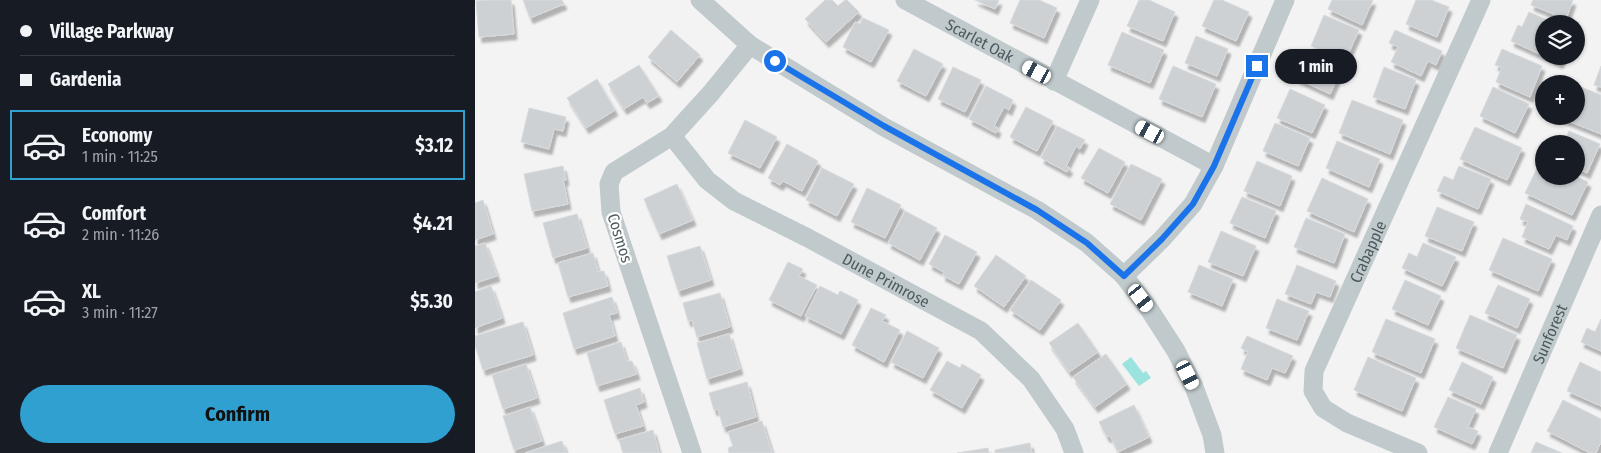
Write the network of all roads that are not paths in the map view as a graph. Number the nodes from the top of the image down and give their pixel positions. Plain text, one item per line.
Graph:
1 (700, 0) edge
2 (905, 0) edge
3 (1090, 0) edge
4 (1285, 0) edge
5 (1481, 0) edge
6 (750, 45) junction
7 (1054, 81) junction
8 (671, 136) junction
9 (1214, 166) junction
10 (1601, 215) edge
11 (1124, 276) junction
12 (691, 453) edge
13 (1074, 453) edge
14 (1215, 453) edge
15 (1417, 453) edge
16 (1498, 453) edge

1 - 6 street
2 - 7 street, Scarlet Oak
3 - 7 street
4 - 9 street
5 - 15 street, Crabapple
6 - 8 street, Cosmos
6 - 11 street
7 - 9 street, Scarlet Oak
8 - 12 street, Cosmos
8 - 13 street, Dune Primrose
9 - 11 street
10 - 16 street, Sunforest
11 - 14 street

